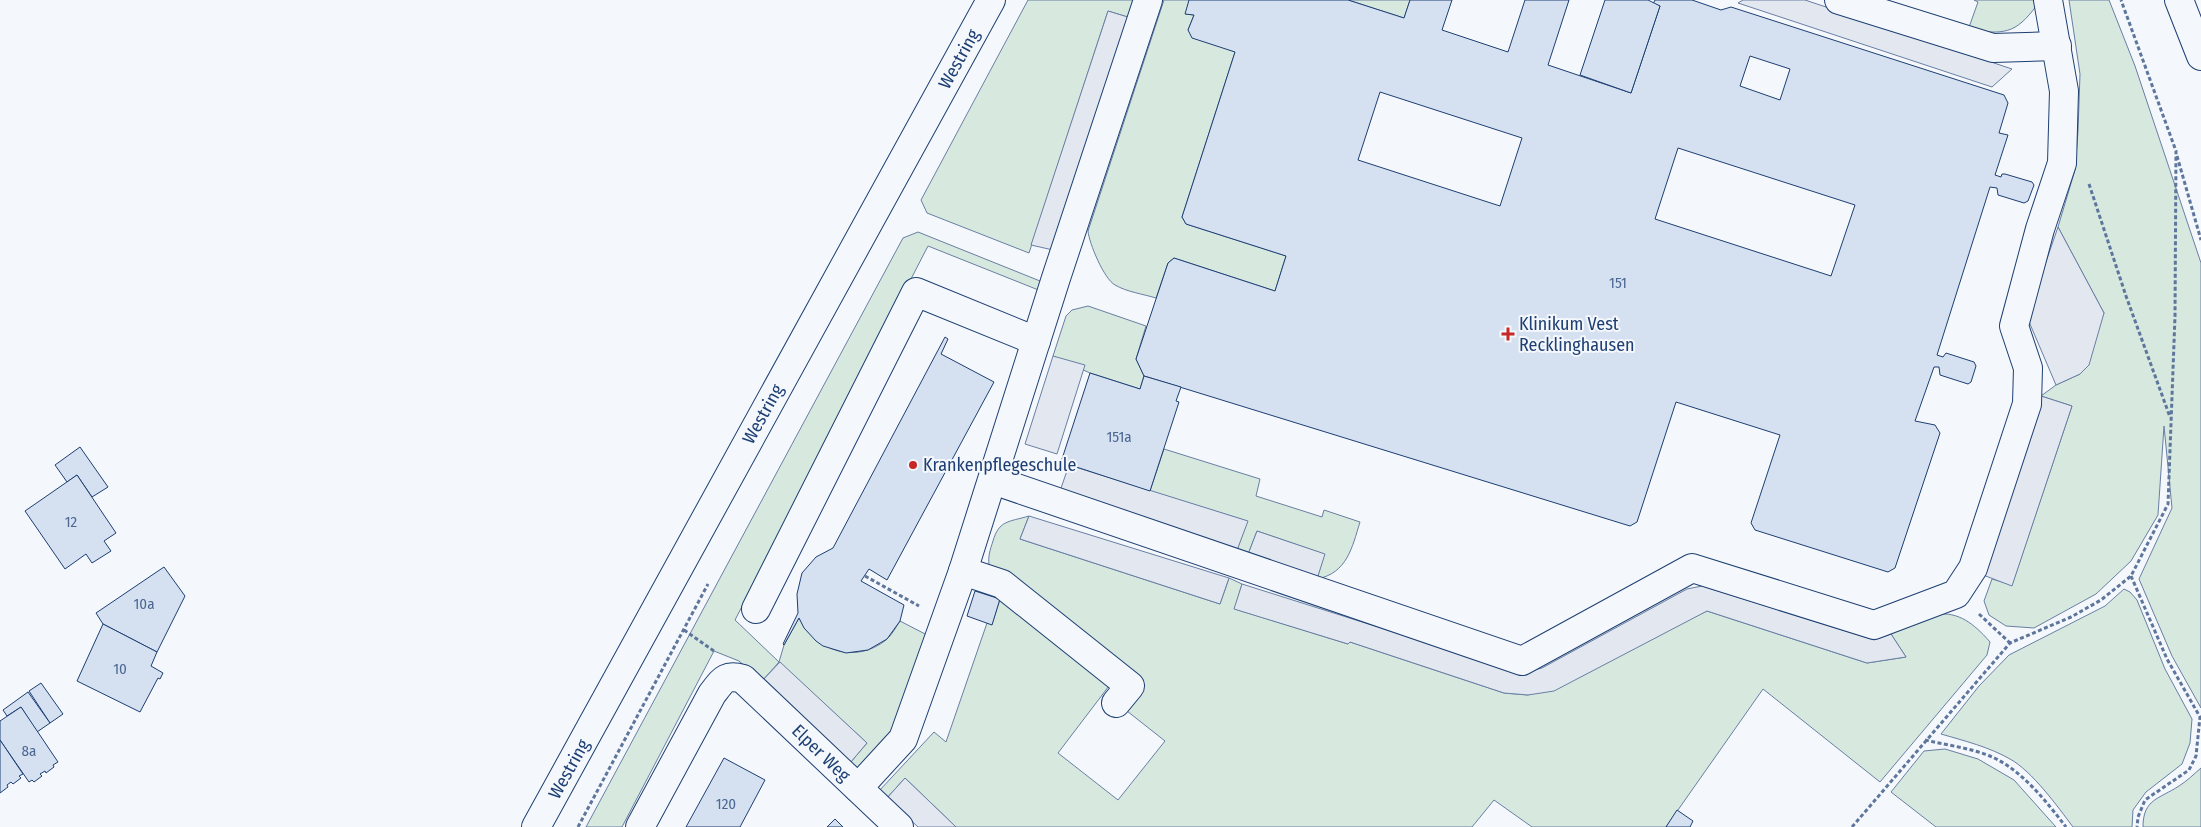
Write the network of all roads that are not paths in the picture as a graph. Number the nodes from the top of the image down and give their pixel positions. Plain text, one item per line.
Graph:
1 (991, 0) edge
2 (1148, 0) edge
3 (1839, 0) edge
4 (2048, 0) edge
5 (2178, 0) edge
6 (1901, 9) edge
7 (2057, 46) junction
8 (2201, 56) edge
9 (1036, 341) junction
10 (993, 480) junction
11 (963, 571) junction
12 (756, 609) dead end
13 (1116, 702) dead end
14 (858, 788) junction
15 (536, 827) edge
16 (640, 827) edge
17 (899, 827) edge

1 - 15 main road, Westring
2 - 9 main road
3 - 6 main road
4 - 7 main road
5 - 8 main road
6 - 7 main road
7 - 10 main road
9 - 10 main road
9 - 12 main road
10 - 11 main road
11 - 13 main road
11 - 14 main road
14 - 16 main road, Elper Weg
14 - 17 main road, Elper Weg

